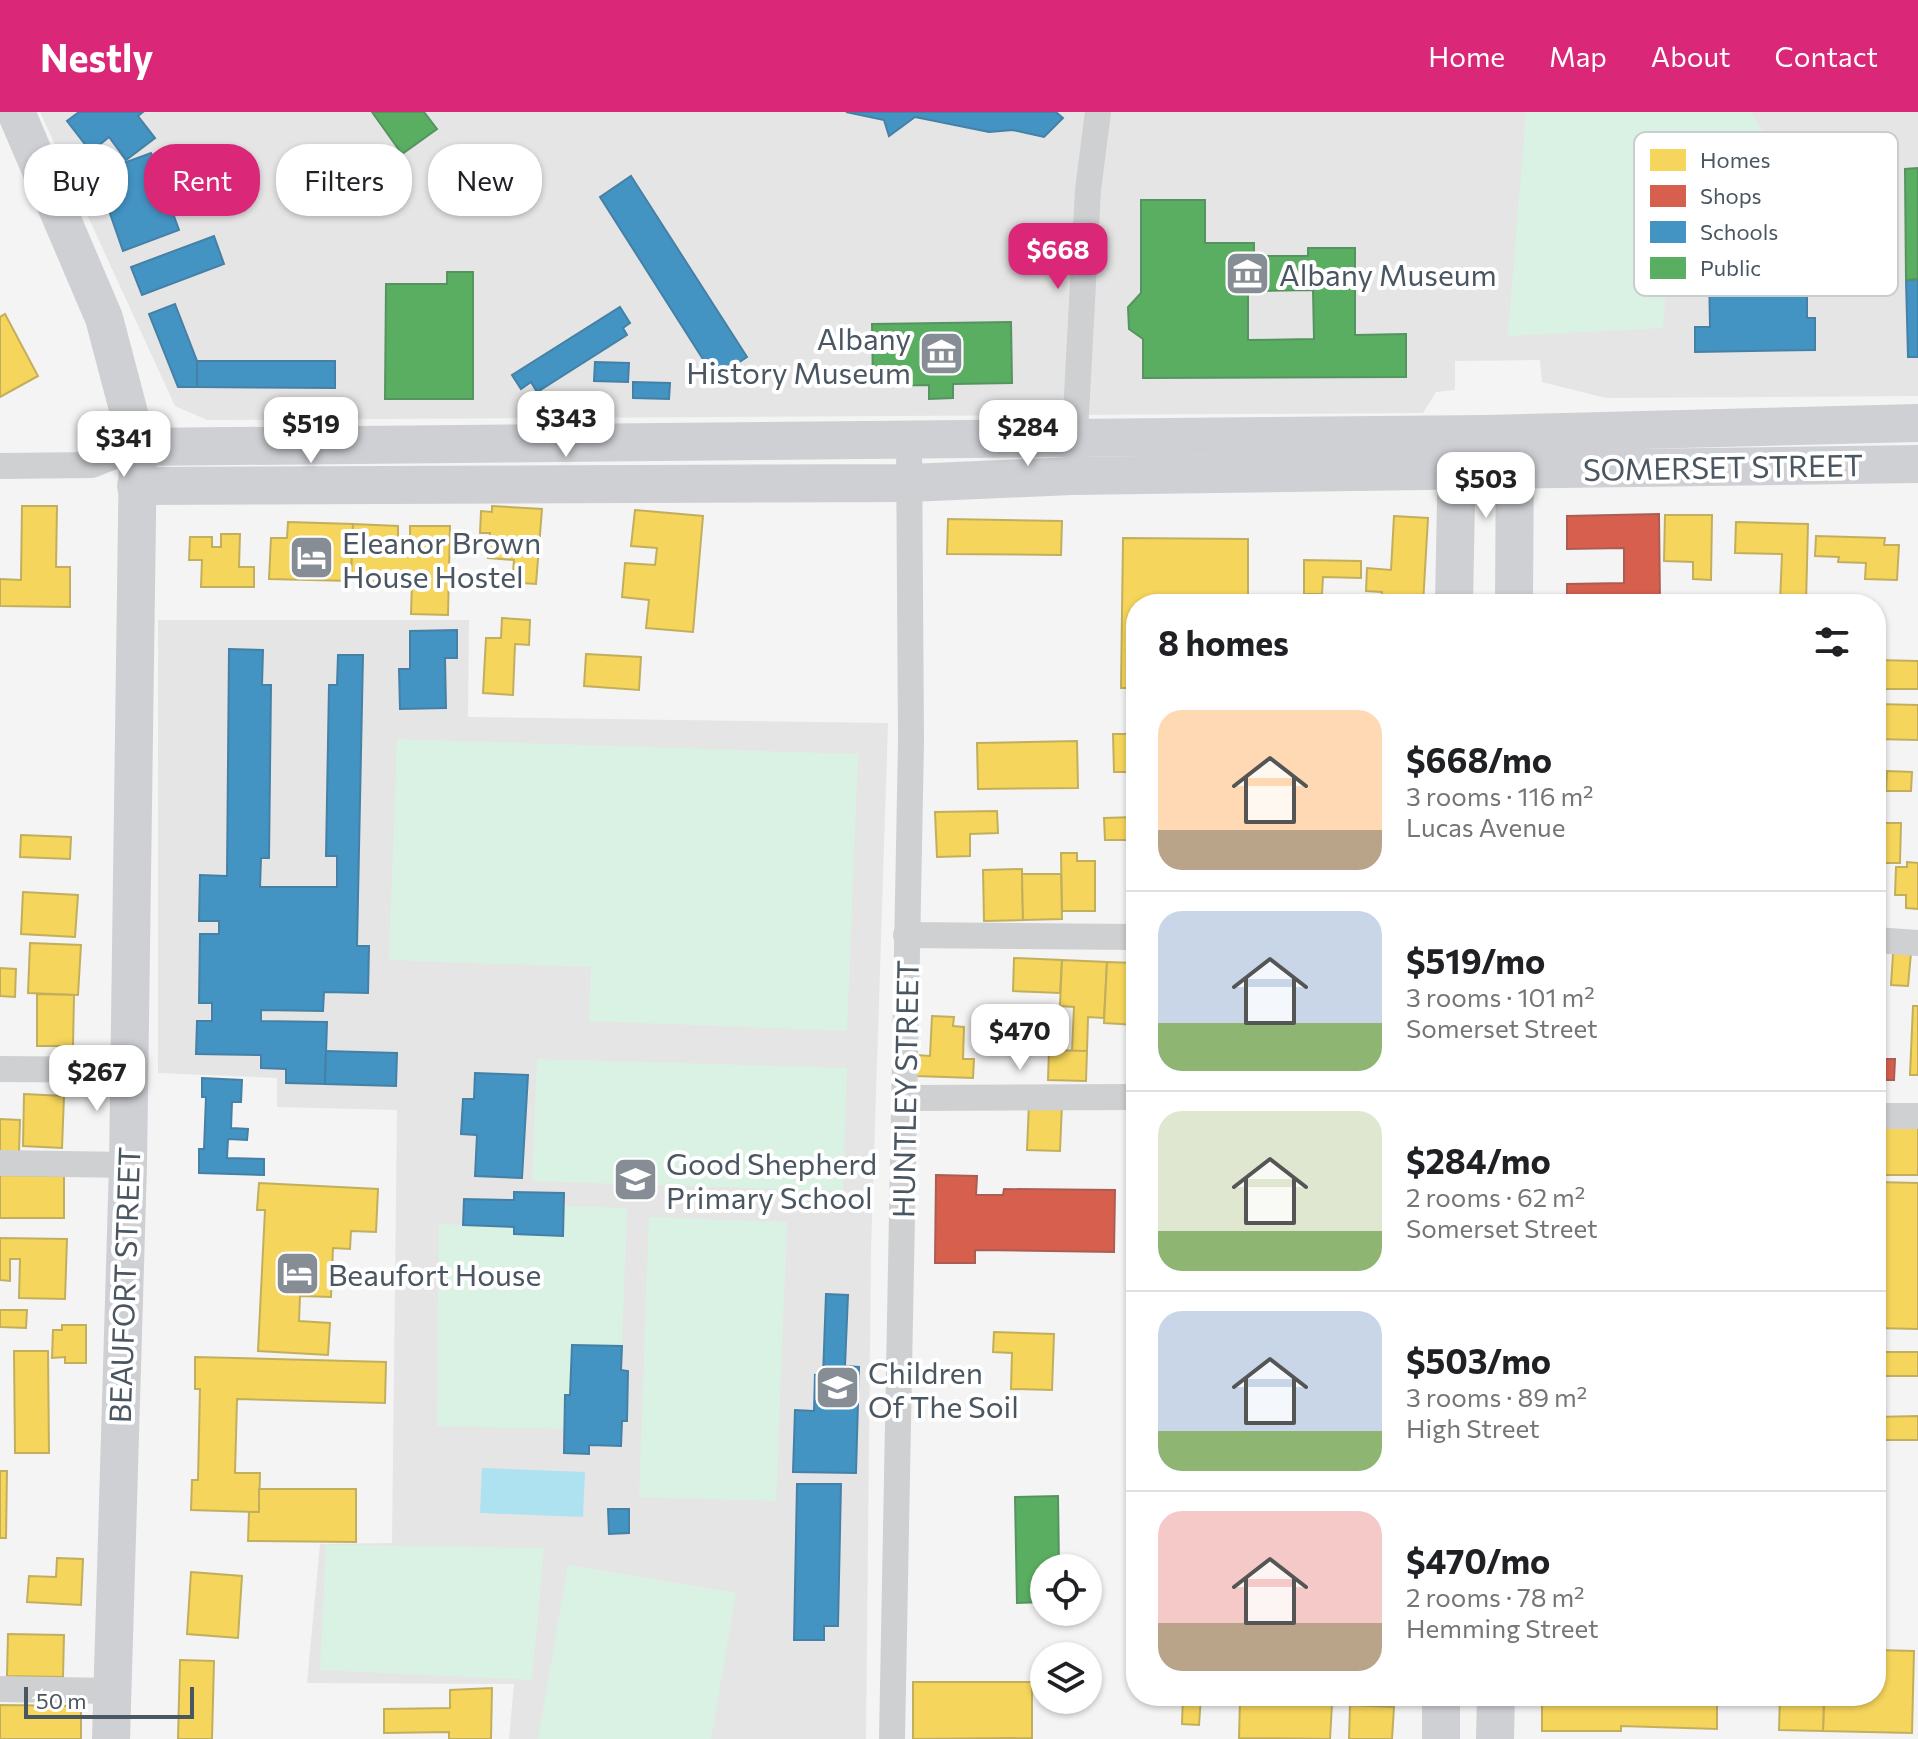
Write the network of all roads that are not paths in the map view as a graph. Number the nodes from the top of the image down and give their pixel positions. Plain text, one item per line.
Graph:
1 (16, 112) edge
2 (1098, 112) edge
3 (1918, 423) edge
4 (1514, 432) junction
5 (1458, 433) junction
6 (1076, 436) junction
7 (909, 440) junction
8 (600, 442) junction
9 (343, 444) junction
10 (138, 447) junction
11 (1918, 464) edge
12 (92, 465) junction
13 (0, 466) edge
14 (1517, 470) junction
15 (1456, 471) junction
16 (1072, 476) junction
17 (910, 483) junction
18 (593, 484) junction
19 (136, 486) junction
20 (341, 487) junction
21 (1454, 594) edge
22 (1514, 594) edge
23 (906, 935) junction
24 (1126, 937) edge
25 (1886, 941) edge
26 (1918, 943) edge
27 (0, 1069) edge
28 (127, 1070) junction
29 (1126, 1097) edge
30 (904, 1098) junction
31 (1886, 1116) edge
32 (1918, 1116) edge
33 (0, 1163) edge
34 (128, 1165) junction
35 (0, 1689) edge
36 (111, 1691) junction
37 (1441, 1706) edge
38 (1496, 1706) edge
39 (111, 1739) edge
40 (892, 1739) edge
41 (1441, 1739) edge
42 (1495, 1739) edge

1 - 10 main road, BEAUFORT STREET
2 - 6 street
3 - 4 main road, SOMERSET STREET
4 - 5 main road, SOMERSET STREET
4 - 14 main road
5 - 6 main road, SOMERSET STREET
5 - 15 main road
6 - 7 main road, SOMERSET STREET
6 - 16 street
7 - 8 main road, SOMERSET STREET
7 - 17 street, HUNTLEY STREET
8 - 9 main road, SOMERSET STREET
8 - 18 main road
9 - 10 main road, SOMERSET STREET
9 - 20 main road
10 - 12 street, SOMERSET STREET
10 - 19 main road, BEAUFORT STREET
11 - 14 main road, SOMERSET STREET
12 - 13 street, SOMERSET STREET
12 - 19 street, SOMERSET STREET
14 - 15 main road, SOMERSET STREET
14 - 22 main road
15 - 16 main road, SOMERSET STREET
15 - 21 main road
16 - 17 main road, SOMERSET STREET
17 - 18 main road, SOMERSET STREET
17 - 23 street, HUNTLEY STREET
18 - 20 main road, SOMERSET STREET
19 - 20 main road, SOMERSET STREET
19 - 28 main road, BEAUFORT STREET
23 - 24 street
23 - 30 street, HUNTLEY STREET
25 - 26 street
27 - 28 street
28 - 34 main road, BEAUFORT STREET
29 - 30 street
30 - 40 street, HUNTLEY STREET
31 - 32 street
33 - 34 street
34 - 36 main road, BEAUFORT STREET
35 - 36 street
36 - 39 main road, BEAUFORT STREET
37 - 41 main road
38 - 42 main road

